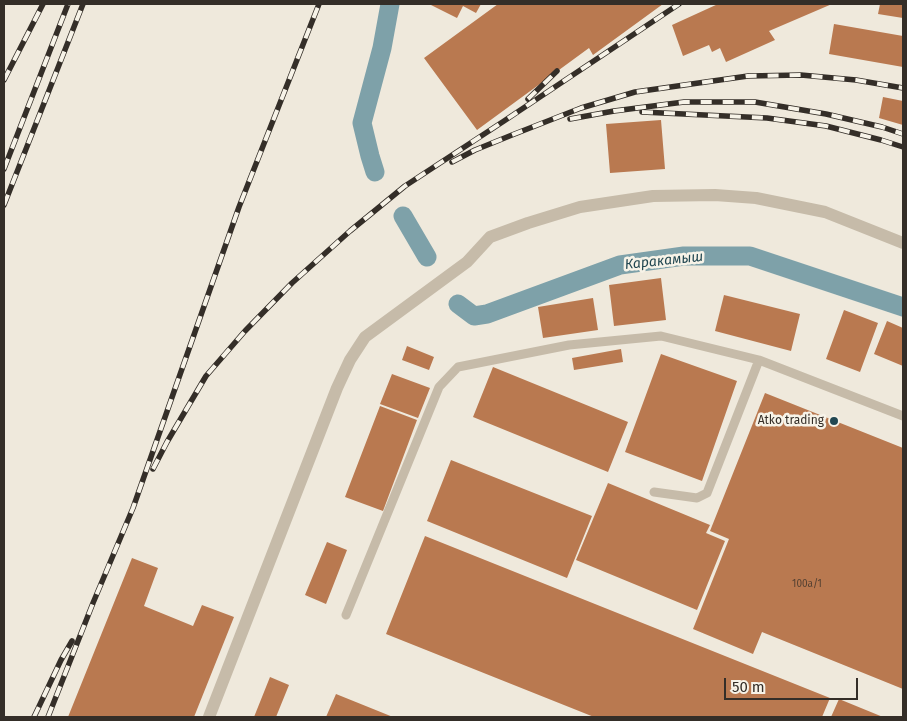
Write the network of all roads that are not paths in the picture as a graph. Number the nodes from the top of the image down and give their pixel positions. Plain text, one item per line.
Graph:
1 (903, 243) edge
2 (759, 360) junction
3 (903, 416) edge
4 (654, 492) dead end
5 (346, 615) dead end
6 (209, 717) edge

1 - 6 street
2 - 3 lane
2 - 4 lane
2 - 5 lane

